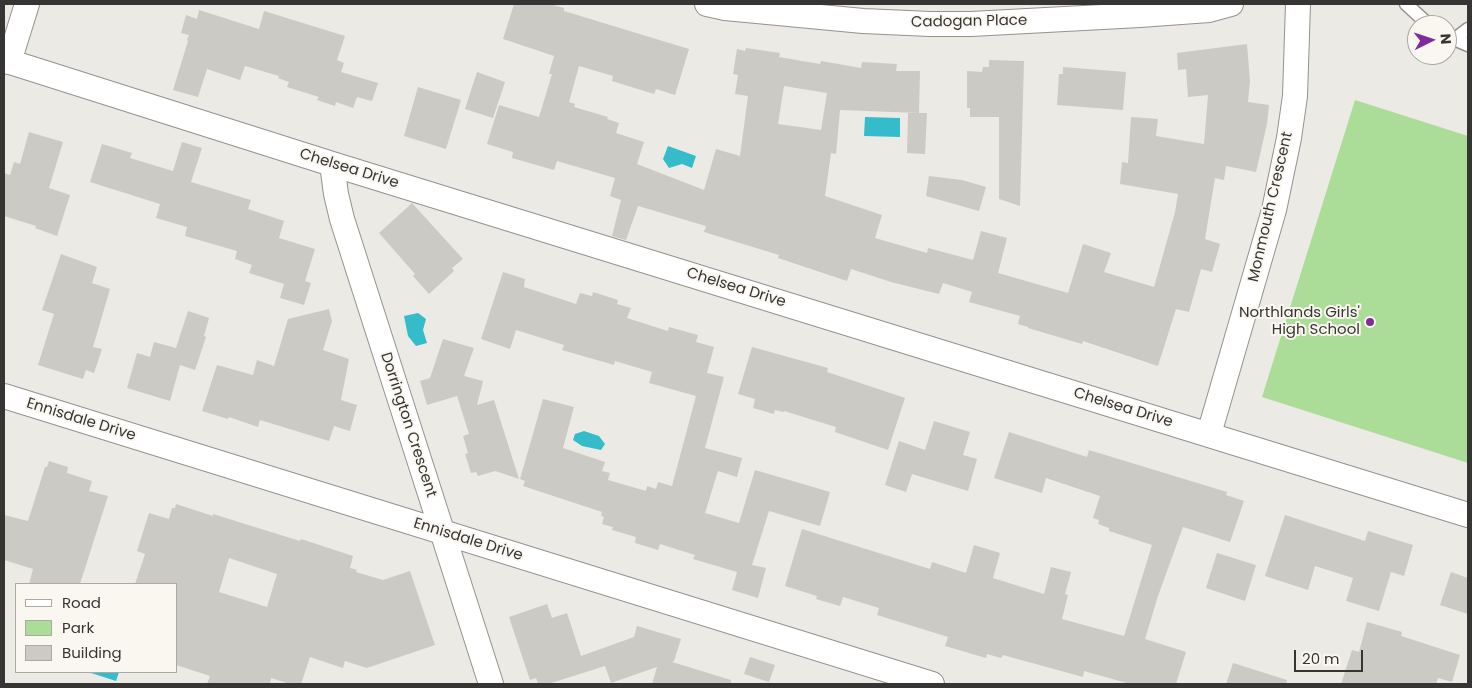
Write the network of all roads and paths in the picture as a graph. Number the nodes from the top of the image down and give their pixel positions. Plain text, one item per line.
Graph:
1 (27, 4) edge
2 (707, 4) edge
3 (1232, 4) edge
4 (1298, 4) edge
5 (1406, 4) edge
6 (1418, 15) edge
7 (6, 61) edge
8 (332, 164) junction
9 (4, 396) edge
10 (1209, 434) junction
11 (1468, 515) edge
12 (442, 532) junction
13 (491, 684) edge
14 (932, 684) edge

1 - 7 street
2 - 3 street, Cadogan Place
4 - 10 street, Monmouth Crescent
5 - 6 lane
7 - 8 street, Chelsea Drive
8 - 10 street, Chelsea Drive
8 - 12 street, Dorrington Crescent
9 - 12 street, Ennisdale Drive
10 - 11 street, Chelsea Drive
12 - 13 street, Dorrington Crescent
12 - 14 street, Ennisdale Drive

